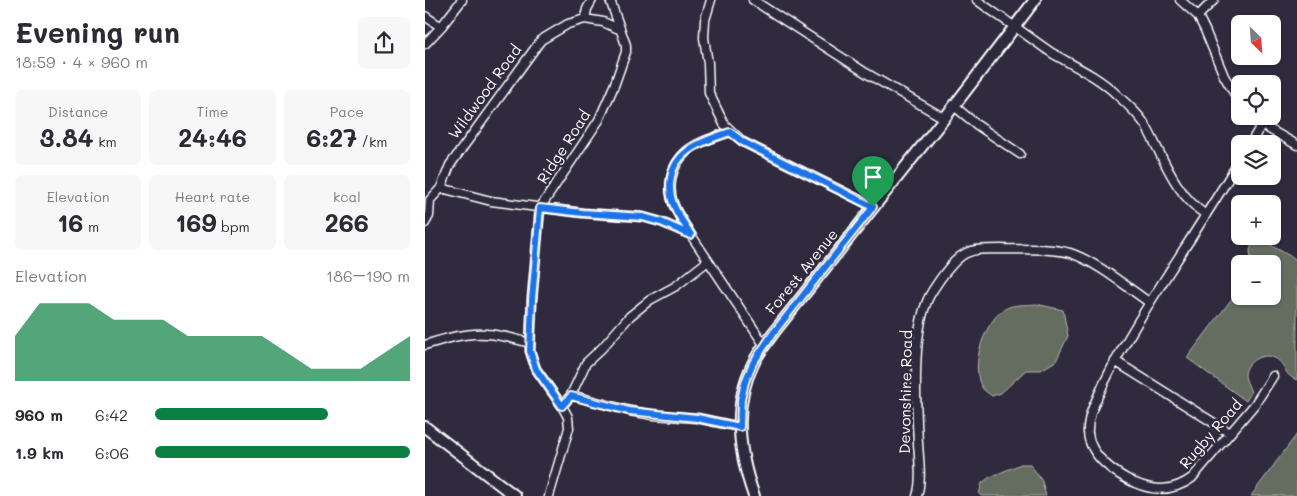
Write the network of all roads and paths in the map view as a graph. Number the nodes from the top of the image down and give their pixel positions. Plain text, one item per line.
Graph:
1 (462, 0) edge
2 (592, 0) edge
3 (609, 0) edge
4 (711, 0) edge
5 (753, 0) edge
6 (977, 0) edge
7 (1035, 0) edge
8 (1181, 0) edge
9 (1214, 0) edge
10 (425, 16) edge
11 (1198, 16) junction
12 (585, 19) junction
13 (1015, 26) junction
14 (441, 27) junction
15 (619, 29) junction
16 (425, 44) edge
17 (1231, 88) edge
18 (953, 106) junction
19 (945, 118) junction
20 (1264, 125) edge
21 (730, 132) junction
22 (1297, 145) edge
23 (1020, 154) dead end
24 (1231, 175) edge
25 (441, 188) junction
26 (873, 207) junction
27 (540, 208) junction
28 (1206, 215) junction
29 (425, 223) edge
30 (691, 235) junction
31 (708, 261) junction
32 (1150, 303) junction
33 (530, 343) junction
34 (425, 345) edge
35 (765, 346) junction
36 (1115, 361) junction
37 (1273, 376) dead end
38 (571, 396) junction
39 (562, 406) junction
40 (425, 426) edge
41 (740, 427) junction
42 (1230, 433) junction
43 (515, 496) edge
44 (549, 496) edge
45 (754, 496) edge
46 (917, 496) edge

1 - 14 street
2 - 12 street
3 - 15 street, Ridge Road
4 - 21 street
5 - 19 street
6 - 13 street
7 - 13 street, Forest Avenue
8 - 11 street
9 - 11 street
10 - 14 street
11 - 17 street
12 - 15 street
12 - 25 street, Wildwood Road
13 - 18 street, Forest Avenue
13 - 28 street
14 - 16 street
15 - 27 street, Ridge Road
18 - 19 street, Forest Avenue
18 - 23 street
19 - 26 street, Forest Avenue
20 - 22 street
21 - 26 street
21 - 30 street
24 - 28 street
25 - 27 street
25 - 29 street, Wildwood Road
26 - 35 street, Forest Avenue
27 - 30 street
27 - 33 street, Ridge Road
28 - 32 street
30 - 31 street
31 - 35 street
31 - 38 street
32 - 36 street, Rugby Road
32 - 46 street, Devonshire Road
33 - 34 street
33 - 39 street, Ridge Road
35 - 41 street, Forest Avenue
36 - 42 street
36 - 42 street, Rugby Road
37 - 42 street, Rugby Road
38 - 39 street
38 - 41 street
39 - 44 street, Ridge Road
40 - 43 street
41 - 45 street, Forest Avenue

